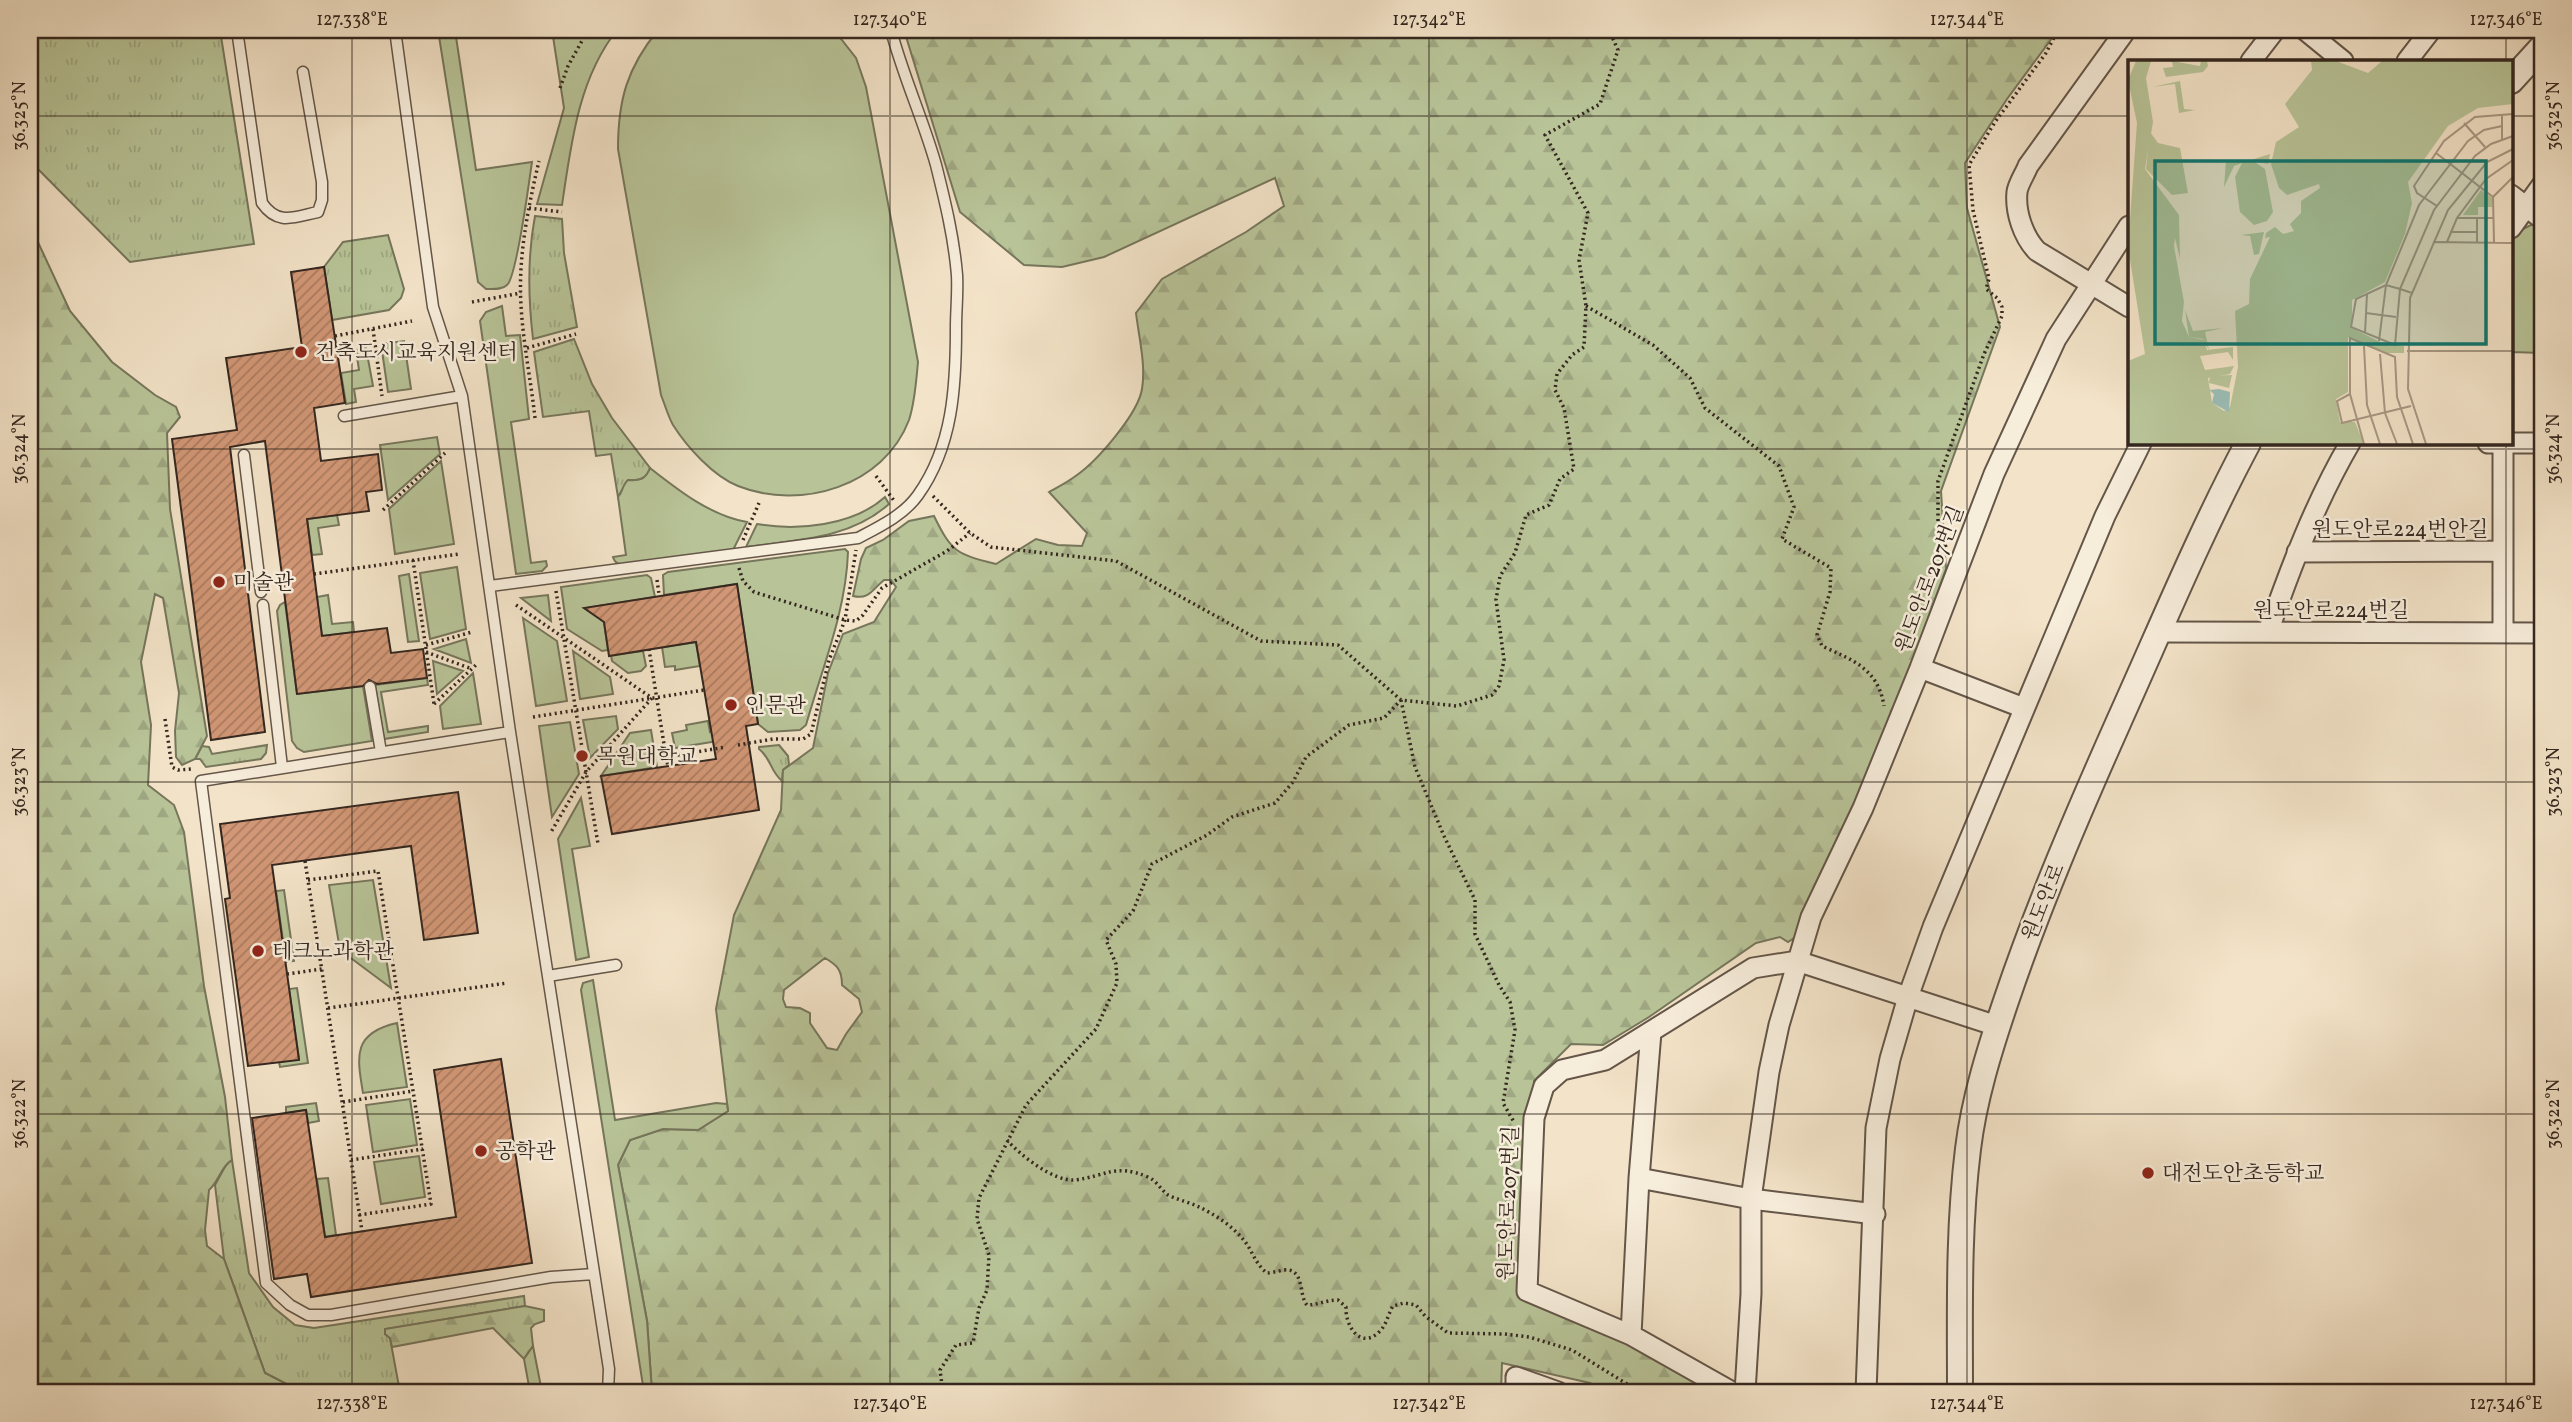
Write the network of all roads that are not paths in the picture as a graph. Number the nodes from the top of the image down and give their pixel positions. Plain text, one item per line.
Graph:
1 (237, 30) edge
2 (395, 30) edge
3 (891, 30) edge
4 (2126, 30) edge
5 (2274, 30) edge
6 (2305, 30) edge
7 (2431, 30) edge
8 (2542, 47) edge
9 (2252, 60) edge
10 (2342, 60) edge
11 (2408, 60) edge
12 (303, 72) dead end
13 (2512, 80) edge
14 (2542, 186) edge
15 (2526, 207) edge
16 (2512, 227) edge
17 (2128, 228) edge
18 (2091, 284) junction
19 (2128, 306) edge
20 (462, 396) junction
21 (344, 416) dead end
22 (2512, 443) edge
23 (2542, 443) edge
24 (2141, 444) edge
25 (2248, 444) edge
26 (2349, 444) edge
27 (2502, 444) edge
28 (244, 455) dead end
29 (2503, 551) junction
30 (2297, 552) junction
31 (490, 586) junction
32 (261, 592) dead end
33 (263, 605) dead end
34 (2159, 632) junction
35 (2268, 632) junction
36 (2503, 633) junction
37 (2542, 633) edge
38 (1920, 668) junction
39 (370, 687) dead end
40 (2024, 708) junction
41 (510, 732) junction
42 (381, 752) junction
43 (282, 767) junction
44 (1797, 961) junction
45 (616, 965) dead end
46 (548, 976) junction
47 (1908, 997) junction
48 (1997, 1026) junction
49 (1651, 1032) junction
50 (1639, 1178) junction
51 (1751, 1199) junction
52 (1875, 1214) junction
53 (594, 1273) junction
54 (1631, 1335) junction
55 (1516, 1385) edge
56 (608, 1392) edge
57 (1558, 1392) edge
58 (1732, 1392) edge
59 (1745, 1392) edge
60 (1866, 1392) edge
61 (1960, 1392) edge

1 - 12 lane
2 - 20 lane
3 - 31 lane
4 - 18 street
5 - 9 street
6 - 10 street
7 - 11 street
8 - 13 street
14 - 15 street
15 - 16 street
17 - 18 street, 원도안로207번길
18 - 19 street
18 - 38 street, 원도안로207번길
20 - 21 lane
20 - 31 lane
22 - 23 street
24 - 40 street
25 - 34 street, 원도안로
26 - 30 street, 원도안로224번안길
27 - 29 street
28 - 32 lane
29 - 30 street, 원도안로224번안길
29 - 36 street
30 - 35 street, 원도안로224번안길
31 - 41 lane
33 - 43 lane
34 - 35 street, 원도안로224번길
34 - 48 street, 원도안로
35 - 36 street, 원도안로224번길
36 - 37 street, 원도안로224번길
38 - 40 street
38 - 44 street, 원도안로207번길
39 - 42 lane
40 - 47 street
41 - 42 lane
41 - 46 lane
42 - 43 lane
43 - 53 lane
44 - 47 street, 원도안로207번길
44 - 49 street, 원도안로207번길
44 - 51 street, 원도안로207번길
45 - 46 lane
46 - 53 lane
47 - 48 street, 원도안로207번길
47 - 52 street
48 - 61 street, 원도안로
49 - 50 street
49 - 54 street, 원도안로207번길
50 - 51 street
50 - 54 street
51 - 52 street
51 - 59 street, 원도안로207번길
52 - 60 street
53 - 56 lane
54 - 58 street, 원도안로207번길
55 - 57 street

